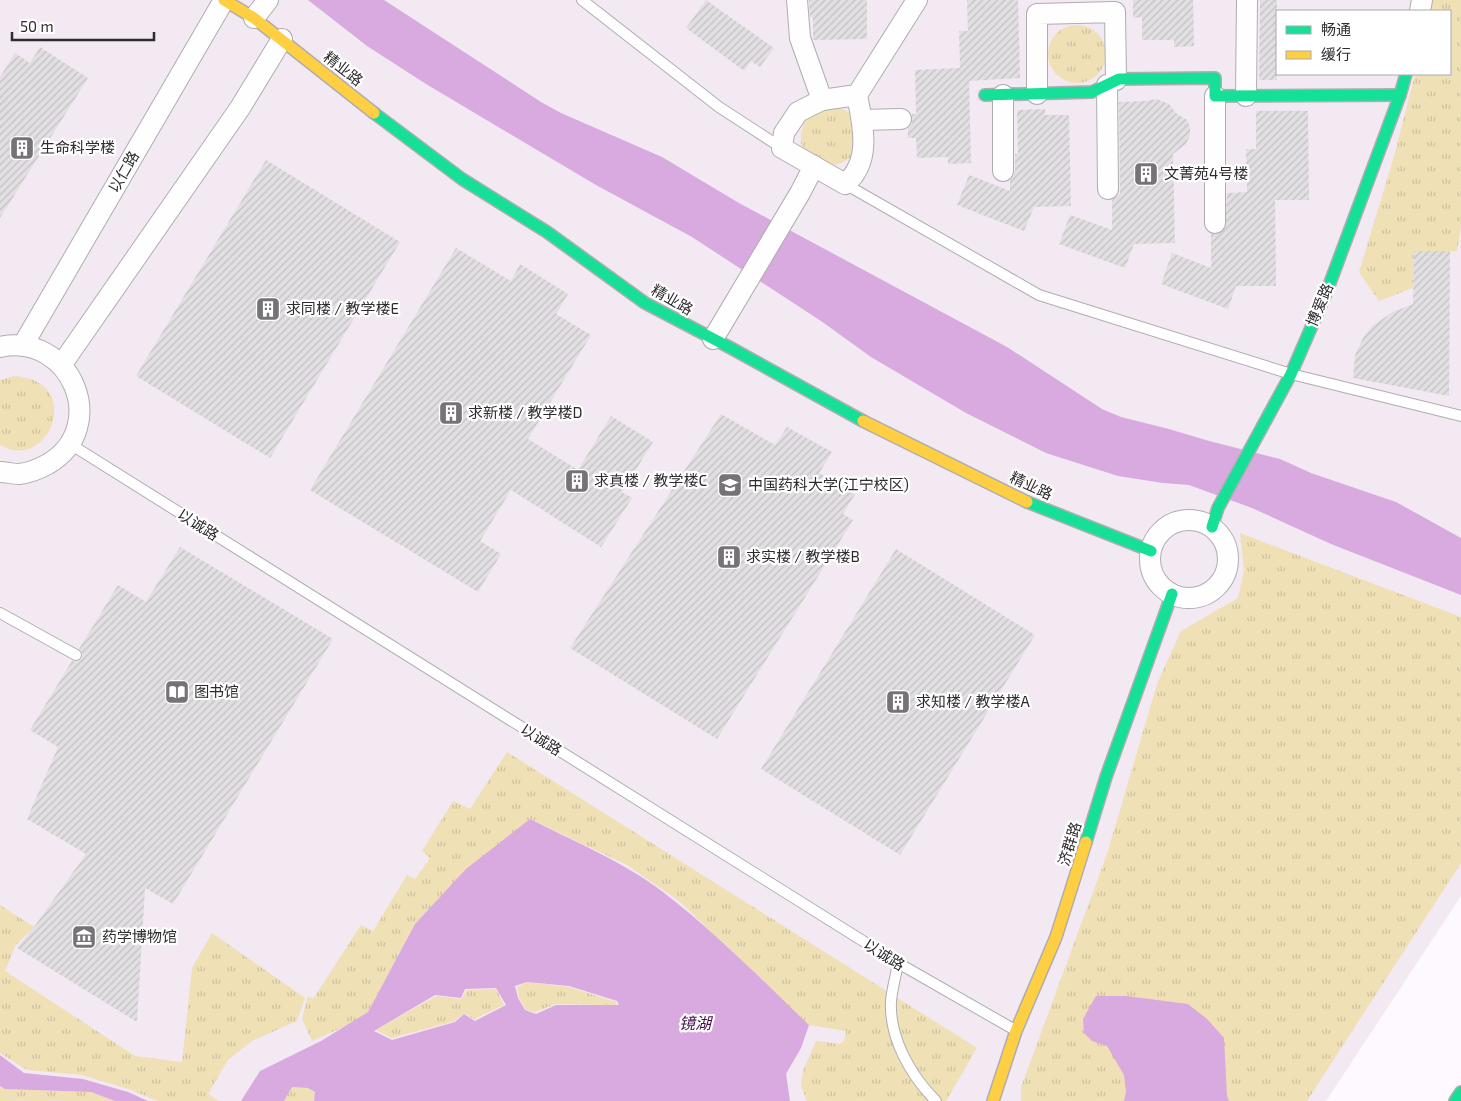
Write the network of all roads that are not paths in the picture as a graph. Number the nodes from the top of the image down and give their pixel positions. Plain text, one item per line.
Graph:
1 (224, 0) edge
2 (268, 0) edge
3 (582, 0) edge
4 (797, 0) edge
5 (916, 0) edge
6 (1247, 0) edge
7 (254, 18) junction
8 (282, 39) junction
9 (1406, 75) edge
10 (1111, 83) junction
11 (1037, 94) junction
12 (857, 95) junction
13 (994, 95) joint
14 (1400, 95) junction
15 (1215, 96) junction
16 (1246, 96) junction
17 (822, 100) junction
18 (901, 119) dead end
19 (862, 120) junction
20 (782, 148) junction
21 (814, 166) junction
22 (1003, 171) dead end
23 (845, 184) junction
24 (1108, 189) dead end
25 (1215, 223) dead end
26 (712, 339) junction
27 (1, 344) edge
28 (23, 345) junction
29 (62, 364) junction
30 (1291, 374) junction
31 (1461, 416) edge
32 (70, 444) junction
33 (0, 472) edge
34 (1212, 527) junction
35 (1151, 550) junction
36 (1172, 594) junction
37 (0, 613) edge
38 (76, 655) dead end
39 (898, 963) junction
40 (1016, 1031) junction
41 (1461, 1092) edge
42 (936, 1101) edge
43 (993, 1101) edge
44 (1456, 1101) edge

1 - 7 street, 精业路
1 - 28 street, 以仁路
2 - 7 street
3 - 20 lane
4 - 17 street
5 - 12 street
6 - 16 street
7 - 8 street, 精业路
8 - 26 street, 精业路
8 - 29 street
9 - 14 street, 博爱路
10 - 11 street
10 - 11 street
10 - 15 street
10 - 24 street
11 - 13 street
12 - 17 street
12 - 19 street
13 - 22 street
14 - 16 street
14 - 30 street, 博爱路
15 - 16 street
15 - 25 street
17 - 20 street
18 - 19 street
19 - 23 street
20 - 21 street
21 - 23 street
21 - 26 street
23 - 30 lane
26 - 35 street, 精业路
27 - 28 street
28 - 29 street
29 - 32 street
30 - 31 lane
30 - 34 street, 博爱路
32 - 33 street
32 - 39 lane, 以诚路
34 - 35 street
34 - 36 street
35 - 36 street
36 - 40 street, 济群路
37 - 38 lane
39 - 40 lane, 以诚路
39 - 42 lane
40 - 43 street, 济群路
41 - 44 street

